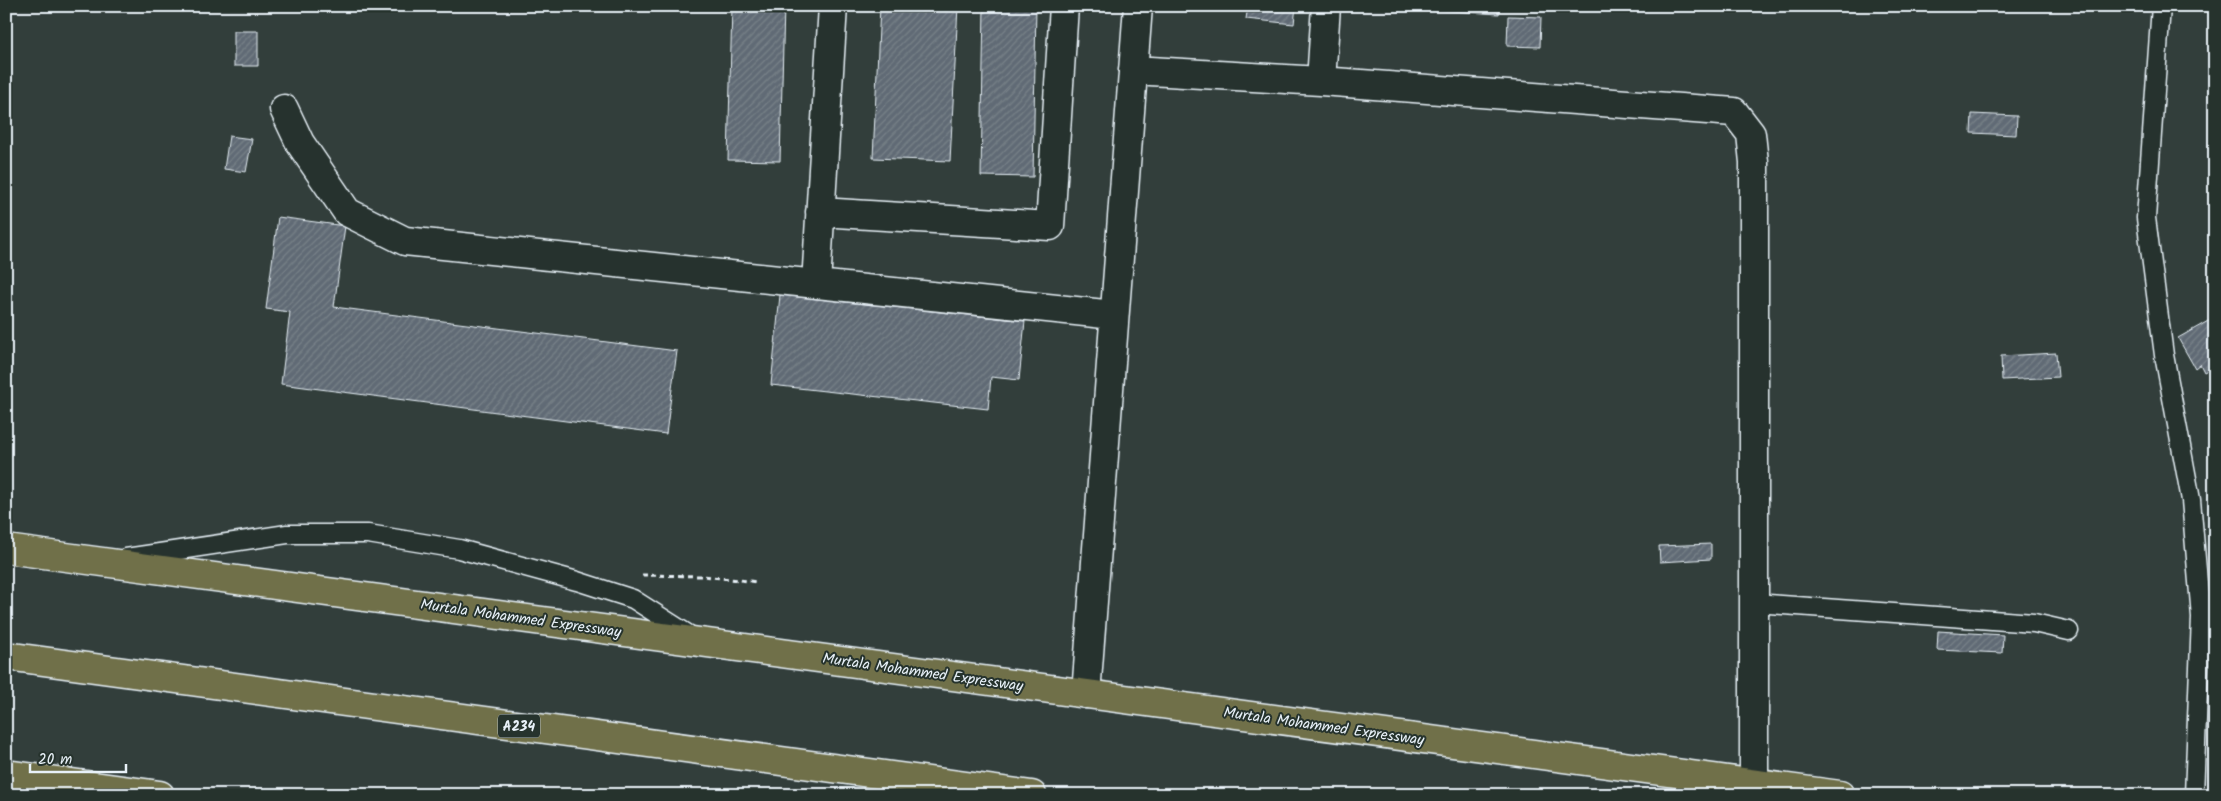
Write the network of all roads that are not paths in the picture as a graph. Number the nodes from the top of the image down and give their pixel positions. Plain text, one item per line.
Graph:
1 (833, 6) edge
2 (1064, 6) edge
3 (1138, 6) edge
4 (1326, 6) edge
5 (2161, 6) edge
6 (1133, 70) junction
7 (1321, 81) junction
8 (284, 109) dead end
9 (820, 212) junction
10 (816, 284) junction
11 (1114, 315) junction
12 (6, 549) edge
13 (100, 562) junction
14 (1755, 603) junction
15 (2069, 631) dead end
16 (700, 642) junction
17 (6, 656) edge
18 (1086, 694) junction
19 (6, 774) edge
20 (1754, 783) junction
21 (160, 795) edge
22 (1032, 795) edge
23 (1840, 795) edge
24 (2194, 795) edge

1 - 9 street
2 - 9 street
3 - 6 street
4 - 7 street
5 - 24 lane
6 - 7 street
6 - 11 street
7 - 14 street
8 - 10 street
9 - 10 street
10 - 11 street
11 - 18 street
12 - 13 highway, Murtala Mohammed Expressway
13 - 16 highway, Murtala Mohammed Expressway
13 - 16 lane
14 - 15 lane
14 - 20 street
16 - 18 highway, Murtala Mohammed Expressway
17 - 22 highway, A234
18 - 20 highway, Murtala Mohammed Expressway
19 - 21 highway
20 - 23 highway, Murtala Mohammed Expressway

